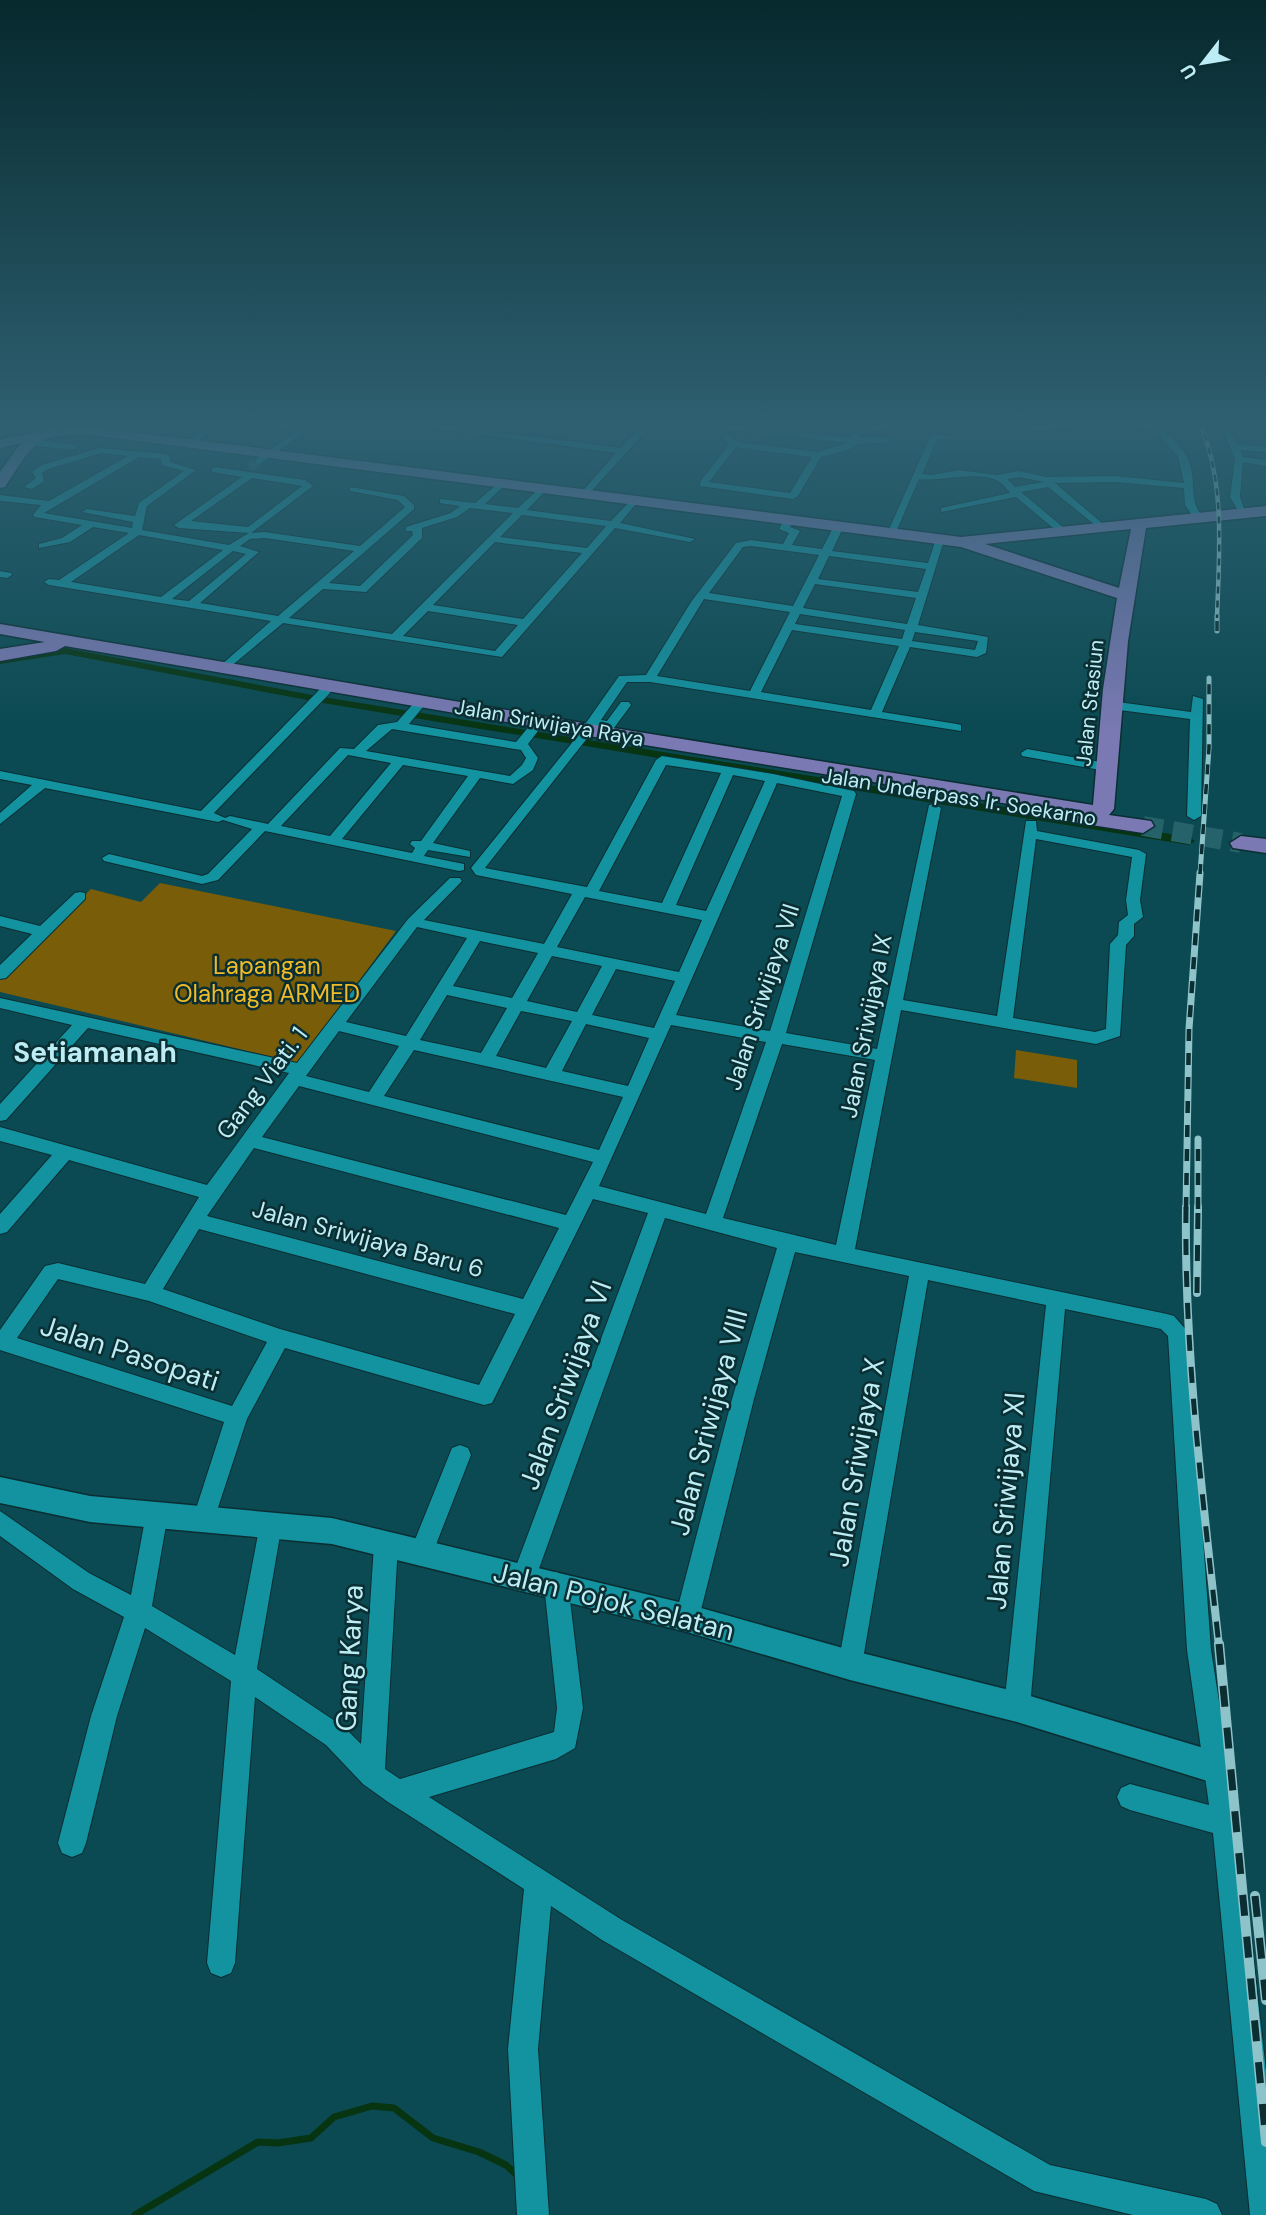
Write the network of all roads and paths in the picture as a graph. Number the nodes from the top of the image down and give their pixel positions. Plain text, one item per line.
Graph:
1 (91, 524) edge
2 (93, 524) edge
3 (138, 524) edge
4 (180, 524) edge
5 (195, 524) edge
6 (257, 524) edge
7 (392, 524) edge
8 (427, 524) edge
9 (506, 524) edge
10 (612, 524) edge
11 (614, 524) edge
12 (787, 524) edge
13 (827, 524) edge
14 (894, 524) edge
15 (1053, 524) edge
16 (1121, 524) edge
17 (1139, 524) edge
18 (839, 526) junction
19 (1100, 526) joint
20 (388, 528) junction
21 (417, 528) junction
22 (1060, 530) junction
23 (891, 532) junction
24 (136, 533) junction
25 (163, 537) junction
26 (492, 538) junction
27 (690, 539) dead end
28 (942, 539) junction
29 (984, 543) junction
30 (43, 546) dead end
31 (229, 548) junction
32 (786, 548) junction
33 (363, 549) junction
34 (589, 551) junction
35 (824, 553) junction
36 (931, 567) junction
37 (813, 581) junction
38 (320, 586) junction
39 (702, 595) junction
40 (921, 596) junction
41 (1128, 596) junction
42 (162, 601) junction
43 (853, 602) junction
44 (190, 606) junction
45 (424, 607) junction
46 (797, 610) junction
47 (281, 621) junction
48 (526, 623) junction
49 (789, 626) junction
50 (911, 626) junction
51 (0, 629) edge
52 (0, 635) edge
53 (394, 639) junction
54 (906, 643) junction
55 (59, 646) junction
56 (0, 655) edge
57 (224, 668) junction
58 (650, 678) junction
59 (323, 693) junction
60 (754, 695) junction
61 (1197, 699) dead end
62 (625, 705) dead end
63 (1111, 705) junction
64 (413, 712) junction
65 (875, 715) junction
66 (1196, 717) junction
67 (957, 728) dead end
68 (530, 733) junction
69 (585, 735) junction
70 (358, 752) junction
71 (1027, 753) dead end
72 (401, 759) junction
73 (1106, 767) junction
74 (729, 770) junction
75 (774, 772) junction
76 (477, 773) junction
77 (0, 775) edge
78 (42, 785) junction
79 (934, 808) dead end
80 (1098, 812) joint
81 (1194, 816) dead end
82 (217, 817) junction
83 (0, 820) edge
84 (1143, 826) tunnel mouth
85 (266, 827) junction
86 (332, 841) junction
87 (1241, 843) tunnel mouth
88 (1266, 846) edge
89 (417, 853) junction
90 (109, 858) dead end
91 (460, 867) junction
92 (480, 870) junction
93 (587, 891) junction
94 (80, 896) dead end
95 (667, 908) junction
96 (711, 917) junction
97 (0, 921) edge
98 (413, 922) junction
99 (43, 932) junction
100 (476, 935) junction
101 (548, 950) junction
102 (611, 963) junction
103 (0, 974) edge
104 (685, 978) junction
105 (443, 989) junction
106 (0, 1003) edge
107 (518, 1004) junction
108 (895, 1004) junction
109 (581, 1018) junction
110 (86, 1020) junction
111 (1004, 1023) junction
112 (336, 1026) junction
113 (662, 1026) junction
114 (776, 1038) junction
115 (410, 1043) junction
116 (886, 1056) junction
117 (485, 1060) junction
118 (298, 1074) junction
119 (551, 1075) junction
120 (633, 1093) junction
121 (373, 1099) junction
122 (0, 1115) edge
123 (0, 1134) edge
124 (250, 1140) junction
125 (65, 1153) junction
126 (604, 1158) junction
127 (587, 1190) junction
128 (211, 1192) junction
129 (658, 1211) junction
130 (194, 1220) junction
131 (713, 1221) junction
132 (570, 1224) junction
133 (0, 1227) edge
134 (788, 1243) junction
135 (844, 1254) junction
136 (920, 1270) junction
137 (150, 1293) junction
138 (1056, 1301) junction
139 (527, 1309) junction
140 (280, 1338) junction
141 (1, 1342) edge
142 (237, 1417) junction
143 (460, 1455) dead end
144 (0, 1490) edge
145 (157, 1514) junction
146 (204, 1518) junction
147 (0, 1522) edge
148 (271, 1524) junction
149 (386, 1545) junction
150 (422, 1552) junction
151 (524, 1577) junction
152 (556, 1584) junction
153 (138, 1613) junction
154 (687, 1618) junction
155 (850, 1665) junction
156 (244, 1675) junction
157 (1017, 1707) junction
158 (1217, 1768) junction
159 (372, 1775) junction
160 (397, 1793) junction
161 (1130, 1797) dead end
162 (1225, 1823) junction
163 (72, 1843) dead end
164 (540, 1882) junction
165 (221, 1963) dead end
166 (533, 2215) edge
167 (1206, 2215) edge
168 (1266, 2215) edge

1 - 30 street
2 - 24 street
3 - 24 street
4 - 25 street
5 - 6 street
7 - 20 street
8 - 21 street
9 - 26 street
10 - 34 street
11 - 27 street
12 - 32 street
13 - 18 main road
14 - 23 street
15 - 22 street
16 - 19 main road
17 - 41 main road, Jalan Stasiun
18 - 23 main road
18 - 35 street
19 - 22 main road
20 - 21 street
20 - 33 street
21 - 38 street
22 - 29 main road
23 - 28 main road
24 - 25 street
24 - 42 street
25 - 31 street
26 - 34 street
26 - 45 street
28 - 29 main road
28 - 36 street
29 - 41 main road
31 - 33 street
31 - 42 street
31 - 44 street
32 - 35 street
32 - 39 street
33 - 38 street
34 - 48 street
35 - 36 street
35 - 37 street
36 - 40 street
37 - 43 street
37 - 46 street
38 - 47 street
39 - 46 street
39 - 58 street
40 - 43 street
40 - 50 street
41 - 63 main road, Jalan Stasiun
42 - 44 street
43 - 46 street
43 - 50 street
44 - 47 street
45 - 48 street
45 - 53 street
46 - 49 street
47 - 53 street
47 - 57 street
48 - 53 street
49 - 54 street
49 - 60 street
50 - 54 street
50 - 54 street
51 - 57 main road, Jalan Sriwijaya Raya
52 - 55 main road, Jalan Sriwijaya Raya
54 - 65 street
55 - 56 main road
55 - 59 main road, Jalan Sriwijaya Raya
57 - 59 main road, Jalan Sriwijaya Raya
58 - 60 street
58 - 69 street
59 - 64 main road, Jalan Sriwijaya Raya
59 - 82 street
60 - 65 street
61 - 66 street
62 - 69 street
63 - 66 street
63 - 73 main road, Jalan Stasiun
64 - 68 main road, Jalan Sriwijaya Raya
64 - 70 street
65 - 67 street
66 - 81 street
68 - 69 main road, Jalan Sriwijaya Raya
68 - 76 street
69 - 75 main road, Jalan Sriwijaya Raya
69 - 80 main road, Jalan Sriwijaya Raya
69 - 92 street
70 - 72 street
70 - 85 street
71 - 73 street
72 - 76 street
72 - 86 street
73 - 80 main road, Jalan Stasiun
74 - 75 street
74 - 93 street
74 - 95 street
75 - 84 main road, Jalan Underpass Ir. Soekarno
75 - 96 street
75 - 114 street, Jalan Sriwijaya VII
76 - 89 street
77 - 78 street
78 - 82 street
78 - 83 street
79 - 108 street, Jalan Sriwijaya IX
82 - 85 street
85 - 86 street
85 - 90 street
86 - 89 street
87 - 88 main road
89 - 91 street
91 - 92 street
91 - 98 street, Gang Viati. 1
92 - 93 street
93 - 95 street
93 - 101 street
94 - 99 street
95 - 96 street
96 - 104 street
97 - 99 street
98 - 100 street
98 - 112 street, Gang Viati. 1
99 - 103 street
100 - 101 street
100 - 105 street
101 - 102 street
101 - 107 street
102 - 104 street
102 - 109 street
104 - 113 street
105 - 107 street
105 - 115 street
106 - 110 street
107 - 109 street
107 - 117 street
108 - 111 street
108 - 116 street, Jalan Sriwijaya IX
109 - 113 street
109 - 119 street
110 - 118 street
110 - 122 street
111 - 111 street
112 - 115 street
112 - 118 street, Gang Viati. 1
113 - 114 street
113 - 120 street
114 - 116 street
114 - 131 street, Jalan Sriwijaya VII
115 - 117 street
115 - 121 street
116 - 135 street, Jalan Sriwijaya IX
117 - 119 street
118 - 121 street
118 - 124 street, Gang Viati. 1
119 - 120 street
120 - 126 street
121 - 126 street
123 - 125 street
124 - 128 street, Gang Viati. 1
124 - 132 street
125 - 128 street
125 - 133 street
126 - 127 street
127 - 129 street
127 - 132 street
128 - 130 street, Gang Viati. 1
129 - 131 street
129 - 151 street, Jalan Sriwijaya VI
130 - 137 street, Gang Viati. 1
130 - 139 street, Jalan Sriwijaya Baru 6
131 - 134 street
132 - 139 street
134 - 135 street
134 - 154 street, Jalan Sriwijaya VIII
135 - 136 street
136 - 138 street
136 - 155 street, Jalan Sriwijaya X
137 - 140 street
137 - 141 street
138 - 157 street, Jalan Sriwijaya XI
138 - 158 street
139 - 140 street
140 - 142 street, Jalan Pasopati
141 - 142 street, Jalan Pasopati
142 - 146 street
143 - 150 street
144 - 145 street, Jalan Pojok Selatan
145 - 146 street, Jalan Pojok Selatan
145 - 153 street
146 - 148 street, Jalan Pojok Selatan
147 - 153 street
148 - 149 street, Jalan Pojok Selatan
148 - 156 street
149 - 150 street, Jalan Pojok Selatan
149 - 159 street, Gang Karya
150 - 151 street, Jalan Pojok Selatan
151 - 152 street, Jalan Pojok Selatan
152 - 154 street, Jalan Pojok Selatan
152 - 160 street
153 - 156 street
153 - 163 street
154 - 155 street, Jalan Pojok Selatan
155 - 157 street, Jalan Pojok Selatan
156 - 159 street
156 - 165 street
157 - 158 street, Jalan Pojok Selatan
158 - 162 street
159 - 160 street
160 - 164 street
161 - 162 street
162 - 168 street
164 - 166 street
164 - 167 street

